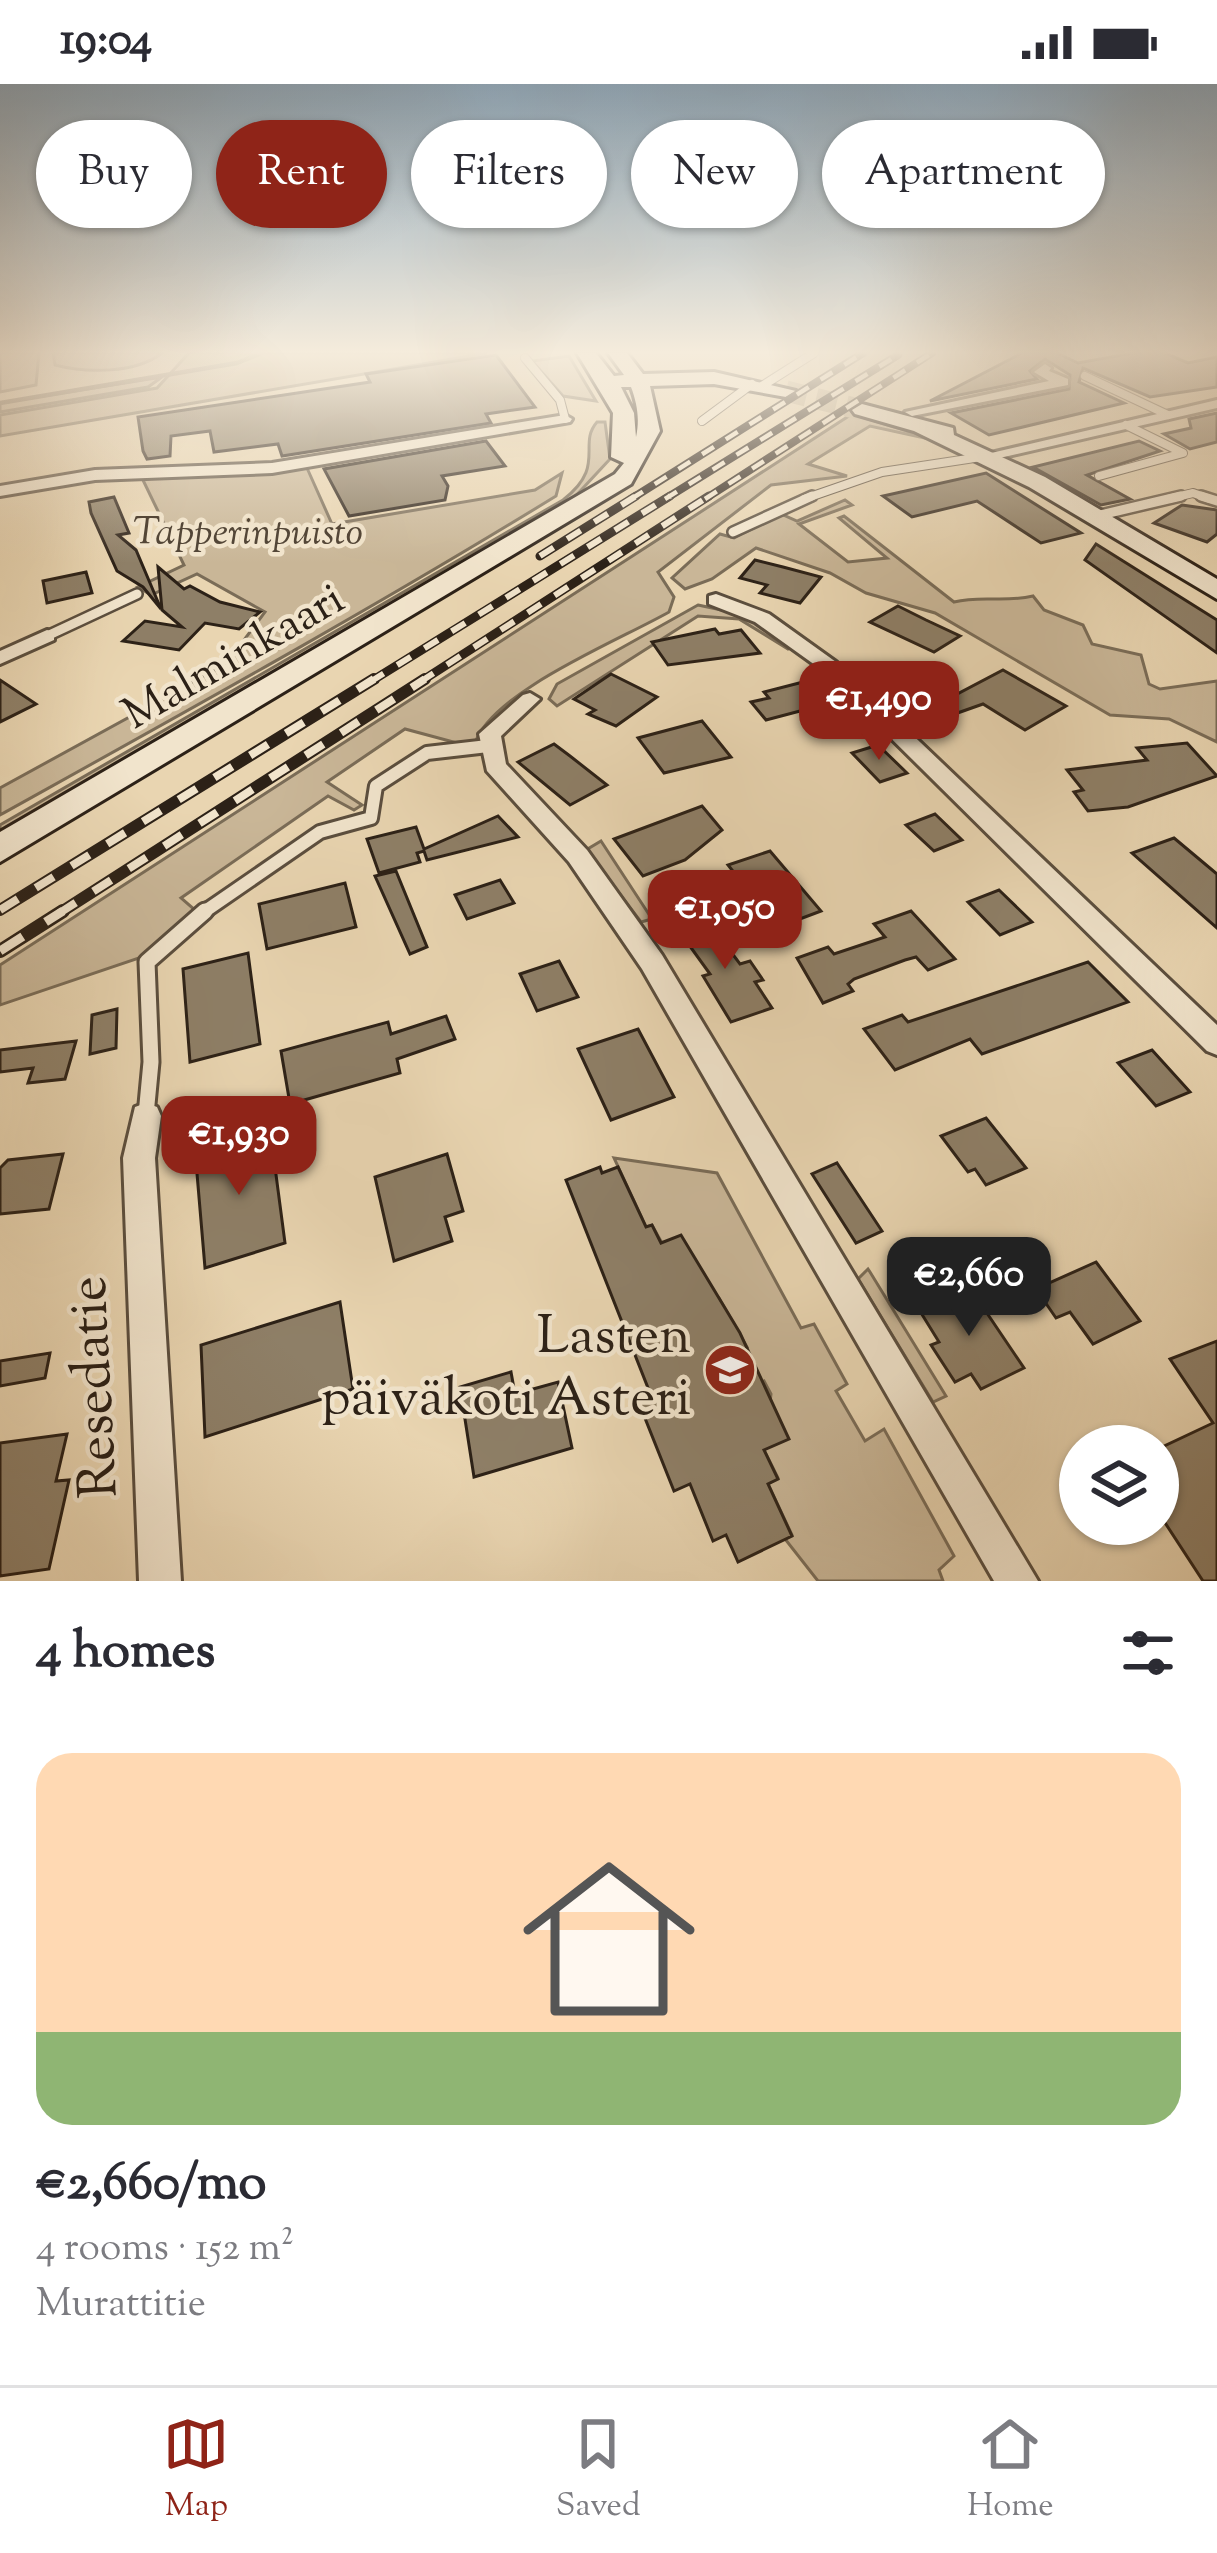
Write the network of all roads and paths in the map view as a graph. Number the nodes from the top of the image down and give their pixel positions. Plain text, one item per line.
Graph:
1 (542, 423) edge
2 (626, 423) edge
3 (651, 423) edge
4 (923, 423) edge
5 (1135, 423) edge
6 (1126, 425) junction
7 (989, 455) junction
8 (1099, 476) dead end
9 (0, 491) edge
10 (1217, 502) edge
11 (577, 509) junction
12 (1095, 517) junction
13 (733, 532) dead end
14 (1217, 591) edge
15 (137, 594) dead end
16 (716, 600) dead end
17 (46, 636) joint
18 (0, 658) edge
19 (530, 699) dead end
20 (488, 746) junction
21 (0, 849) edge
22 (1217, 1043) edge
23 (146, 1116) joint
24 (160, 1581) edge
25 (1017, 1581) edge

1 - 9 street
2 - 11 main road, Malminkaari
3 - 11 main road, Malminkaari
4 - 7 main road
5 - 6 street
6 - 7 street
6 - 8 lane
7 - 12 main road
7 - 13 lane
10 - 12 lane
11 - 21 main road, Malminkaari
12 - 14 main road
15 - 17 lane
16 - 22 street
17 - 18 street
19 - 20 street
20 - 23 lane
20 - 25 street
23 - 24 street, Resedatie

